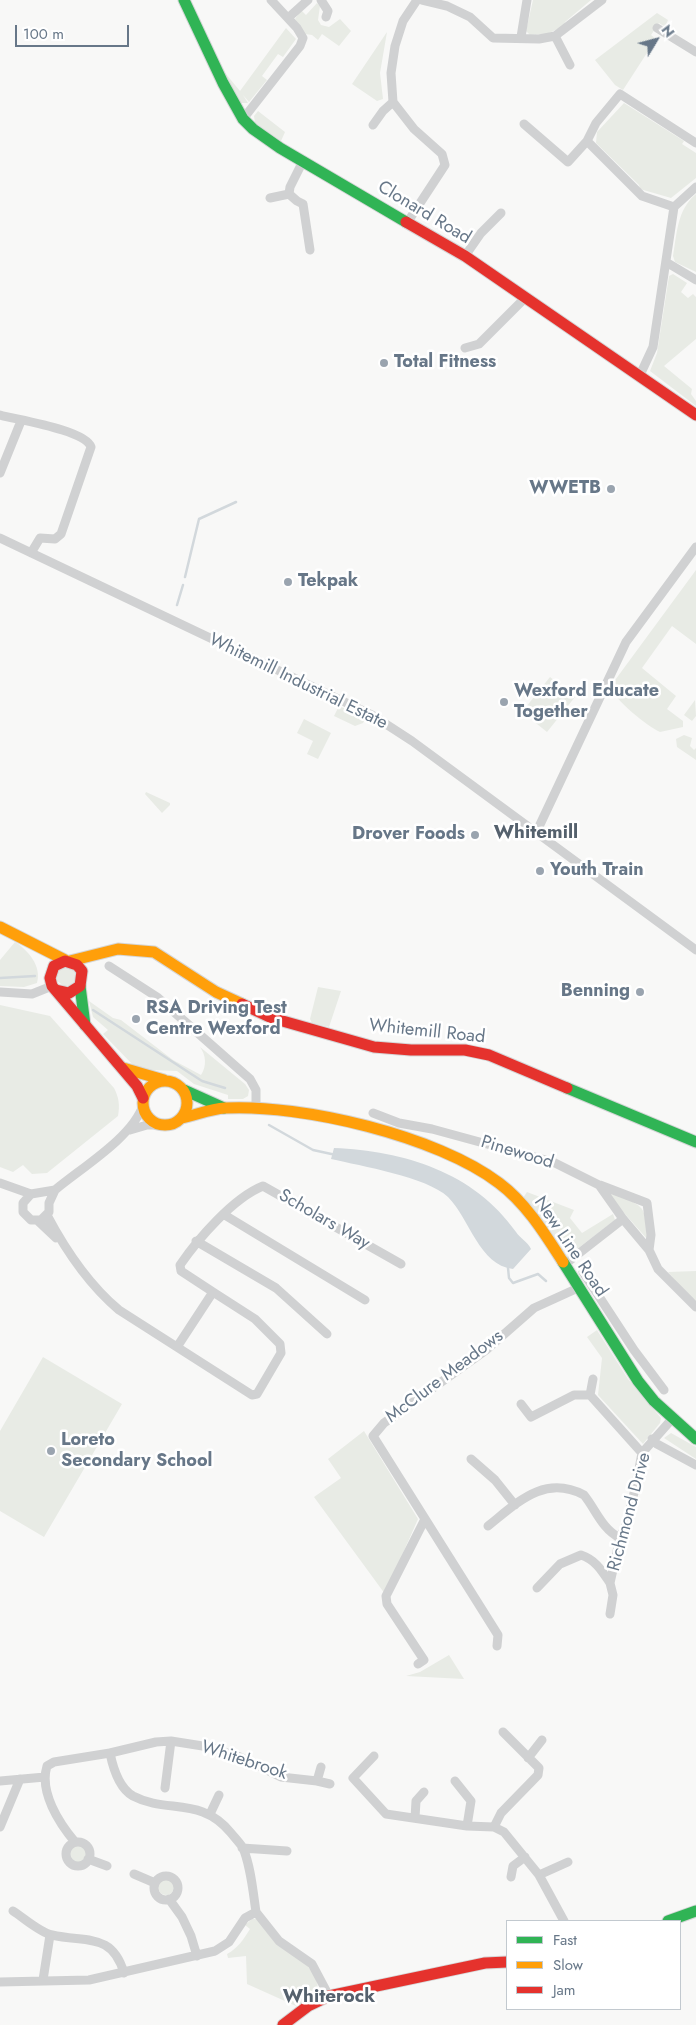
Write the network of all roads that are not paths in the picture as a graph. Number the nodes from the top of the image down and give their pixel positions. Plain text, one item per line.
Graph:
1 (184, 0) edge
2 (271, 0) edge
3 (308, 0) edge
4 (321, 0) edge
5 (417, 0) edge
6 (422, 0) edge
7 (527, 0) edge
8 (602, 0) edge
9 (447, 3) edge
10 (326, 17) dead end
11 (288, 18) junction
12 (657, 28) dead end
13 (555, 36) junction
14 (521, 37) junction
15 (696, 52) edge
16 (570, 65) dead end
17 (393, 102) junction
18 (243, 119) junction
19 (524, 124) dead end
20 (373, 125) dead end
21 (587, 141) junction
22 (696, 143) edge
23 (303, 161) junction
24 (696, 187) edge
25 (289, 194) junction
26 (270, 198) dead end
27 (674, 207) junction
28 (501, 213) dead end
29 (407, 223) junction
30 (310, 250) dead end
31 (465, 256) junction
32 (666, 262) junction
33 (696, 280) edge
34 (525, 298) junction
35 (465, 348) dead end
36 (640, 375) junction
37 (0, 415) edge
38 (696, 415) edge
39 (21, 421) junction
40 (0, 473) edge
41 (0, 538) edge
42 (696, 547) edge
43 (31, 553) junction
44 (536, 832) junction
45 (0, 927) edge
46 (31, 943) junction
47 (696, 950) edge
48 (99, 954) junction
49 (67, 960) junction
50 (109, 966) dead end
51 (82, 981) junction
52 (53, 984) junction
53 (0, 992) edge
54 (85, 1025) junction
55 (122, 1068) junction
56 (164, 1080) junction
57 (184, 1090) junction
58 (143, 1102) junction
59 (224, 1108) junction
60 (256, 1109) junction
61 (373, 1113) dead end
62 (181, 1118) junction
63 (161, 1125) junction
64 (432, 1129) junction
65 (130, 1130) junction
66 (696, 1142) edge
67 (428, 1145) junction
68 (4, 1184) edge
69 (599, 1185) junction
70 (55, 1190) junction
71 (36, 1194) junction
72 (22, 1203) junction
73 (49, 1203) junction
74 (223, 1214) junction
75 (47, 1216) junction
76 (623, 1219) junction
77 (38, 1221) junction
78 (196, 1241) junction
79 (62, 1244) junction
80 (649, 1250) junction
81 (401, 1264) dead end
82 (564, 1265) junction
83 (582, 1272) dead end
84 (578, 1288) junction
85 (213, 1292) junction
86 (365, 1300) dead end
87 (696, 1307) edge
88 (327, 1334) dead end
89 (177, 1346) junction
90 (634, 1350) junction
91 (622, 1358) junction
92 (593, 1379) dead end
93 (664, 1390) dead end
94 (590, 1395) junction
95 (520, 1404) dead end
96 (672, 1419) junction
97 (652, 1439) junction
98 (696, 1439) edge
99 (642, 1453) junction
100 (471, 1459) dead end
101 (696, 1464) edge
102 (515, 1505) junction
103 (425, 1519) junction
104 (488, 1526) dead end
105 (620, 1538) junction
106 (610, 1583) junction
107 (537, 1588) dead end
108 (610, 1614) dead end
109 (497, 1646) dead end
110 (418, 1664) dead end
111 (502, 1732) dead end
112 (542, 1740) dead end
113 (171, 1741) junction
114 (110, 1753) junction
115 (374, 1756) dead end
116 (528, 1758) junction
117 (321, 1767) dead end
118 (45, 1777) junction
119 (20, 1779) junction
120 (0, 1781) edge
121 (318, 1781) junction
122 (455, 1781) dead end
123 (330, 1784) dead end
124 (165, 1788) dead end
125 (424, 1792) dead end
126 (219, 1795) dead end
127 (210, 1814) junction
128 (415, 1818) junction
129 (467, 1826) junction
130 (494, 1826) junction
131 (0, 1827) edge
132 (75, 1842) junction
133 (242, 1848) junction
134 (287, 1851) dead end
135 (525, 1857) junction
136 (88, 1859) junction
137 (568, 1862) dead end
138 (107, 1866) dead end
139 (134, 1874) dead end
140 (539, 1875) junction
141 (511, 1877) dead end
142 (155, 1883) junction
143 (169, 1899) junction
144 (13, 1911) dead end
145 (256, 1912) junction
146 (696, 1912) edge
147 (563, 1920) edge
148 (671, 1920) edge
149 (50, 1934) junction
150 (197, 1956) junction
151 (506, 1962) edge
152 (124, 1973) junction
153 (43, 1980) junction
154 (0, 1982) edge
155 (329, 1996) junction
156 (283, 2025) edge

1 - 18 street, Clonard Road
2 - 11 street
3 - 11 street
4 - 10 street
5 - 17 street
6 - 9 street
7 - 14 street
8 - 13 street
9 - 14 street
11 - 18 street
12 - 15 street
13 - 14 street
13 - 16 street
17 - 20 street
17 - 29 street
18 - 23 street, Clonard Road
19 - 21 street
21 - 22 street
21 - 27 street
23 - 25 street
23 - 29 street, Clonard Road
24 - 27 street
25 - 26 street
25 - 30 street
27 - 32 street
28 - 31 street
29 - 31 street, Clonard Road
31 - 34 street, Clonard Road
32 - 33 street
32 - 36 street
34 - 35 street
34 - 36 street, Clonard Road
36 - 38 street, Clonard Road
37 - 39 street
39 - 40 street
39 - 43 street
41 - 43 street, Whitemill Industrial Estate
42 - 44 street
43 - 44 street, Whitemill Industrial Estate
44 - 47 street, Whitemill Industrial Estate
45 - 46 street
46 - 49 street
46 - 52 street
48 - 49 street, Whitemill Road
48 - 51 street
48 - 66 street, Whitemill Road
49 - 51 street
49 - 52 street
50 - 60 street
51 - 52 street
51 - 54 street
52 - 53 street
52 - 54 street
54 - 55 street
55 - 56 street
55 - 58 street
56 - 57 street
56 - 58 street
57 - 59 street, New Line Road
57 - 62 street
58 - 63 street
58 - 65 street
59 - 60 street, New Line Road
59 - 62 street, New Line Road
60 - 67 street, New Line Road
61 - 64 street, Pinewood
62 - 63 street
63 - 65 street
64 - 67 street
64 - 69 street, Pinewood
65 - 70 street
67 - 82 street, New Line Road
68 - 71 street
68 - 72 street
69 - 76 street, Pinewood
69 - 80 street, Pinewood
70 - 71 street
70 - 73 street
71 - 72 street
71 - 73 street
72 - 77 street
73 - 75 street
74 - 78 street, Scholars Way
74 - 81 street, Scholars Way
74 - 86 street
75 - 77 street
75 - 79 street
76 - 80 street, Pinewood
76 - 82 street
77 - 79 street
78 - 85 street, Scholars Way
78 - 88 street
79 - 89 street
80 - 87 street, Pinewood
82 - 84 street, New Line Road
83 - 90 street
84 - 91 street, New Line Road
84 - 103 street, McClure Meadows
85 - 89 street
85 - 89 street, Scholars Way
90 - 91 street
90 - 93 street
91 - 96 street, New Line Road
92 - 94 street
94 - 95 street
94 - 99 street
96 - 97 street, Richmond Drive
96 - 98 street, New Line Road
97 - 99 street, Richmond Drive
97 - 101 street
99 - 105 street, Richmond Drive
100 - 102 street
102 - 104 street
102 - 105 street
103 - 109 street, McClure Meadows
103 - 110 street
105 - 106 street, Richmond Drive
106 - 107 street
106 - 108 street, Richmond Drive
111 - 116 street
112 - 116 street
113 - 114 street, Whitebrook
113 - 121 street, Whitebrook
113 - 124 street
114 - 118 street, Whitebrook
114 - 127 street
115 - 128 street
116 - 130 street
117 - 121 street
118 - 119 street
118 - 132 street
119 - 120 street
119 - 131 street
121 - 123 street, Whitebrook
122 - 129 street
125 - 128 street
126 - 127 street
127 - 133 street
128 - 129 street
129 - 130 street
130 - 135 street
132 - 136 street
132 - 136 street
133 - 134 street
133 - 145 street
135 - 140 street
135 - 141 street
136 - 138 street
137 - 140 street
139 - 142 street
140 - 147 street
142 - 143 street
142 - 143 street
143 - 150 street
144 - 149 street
145 - 150 street
145 - 155 street
146 - 148 street
149 - 152 street
149 - 153 street
150 - 152 street
151 - 155 street
152 - 153 street
153 - 154 street
155 - 156 street

